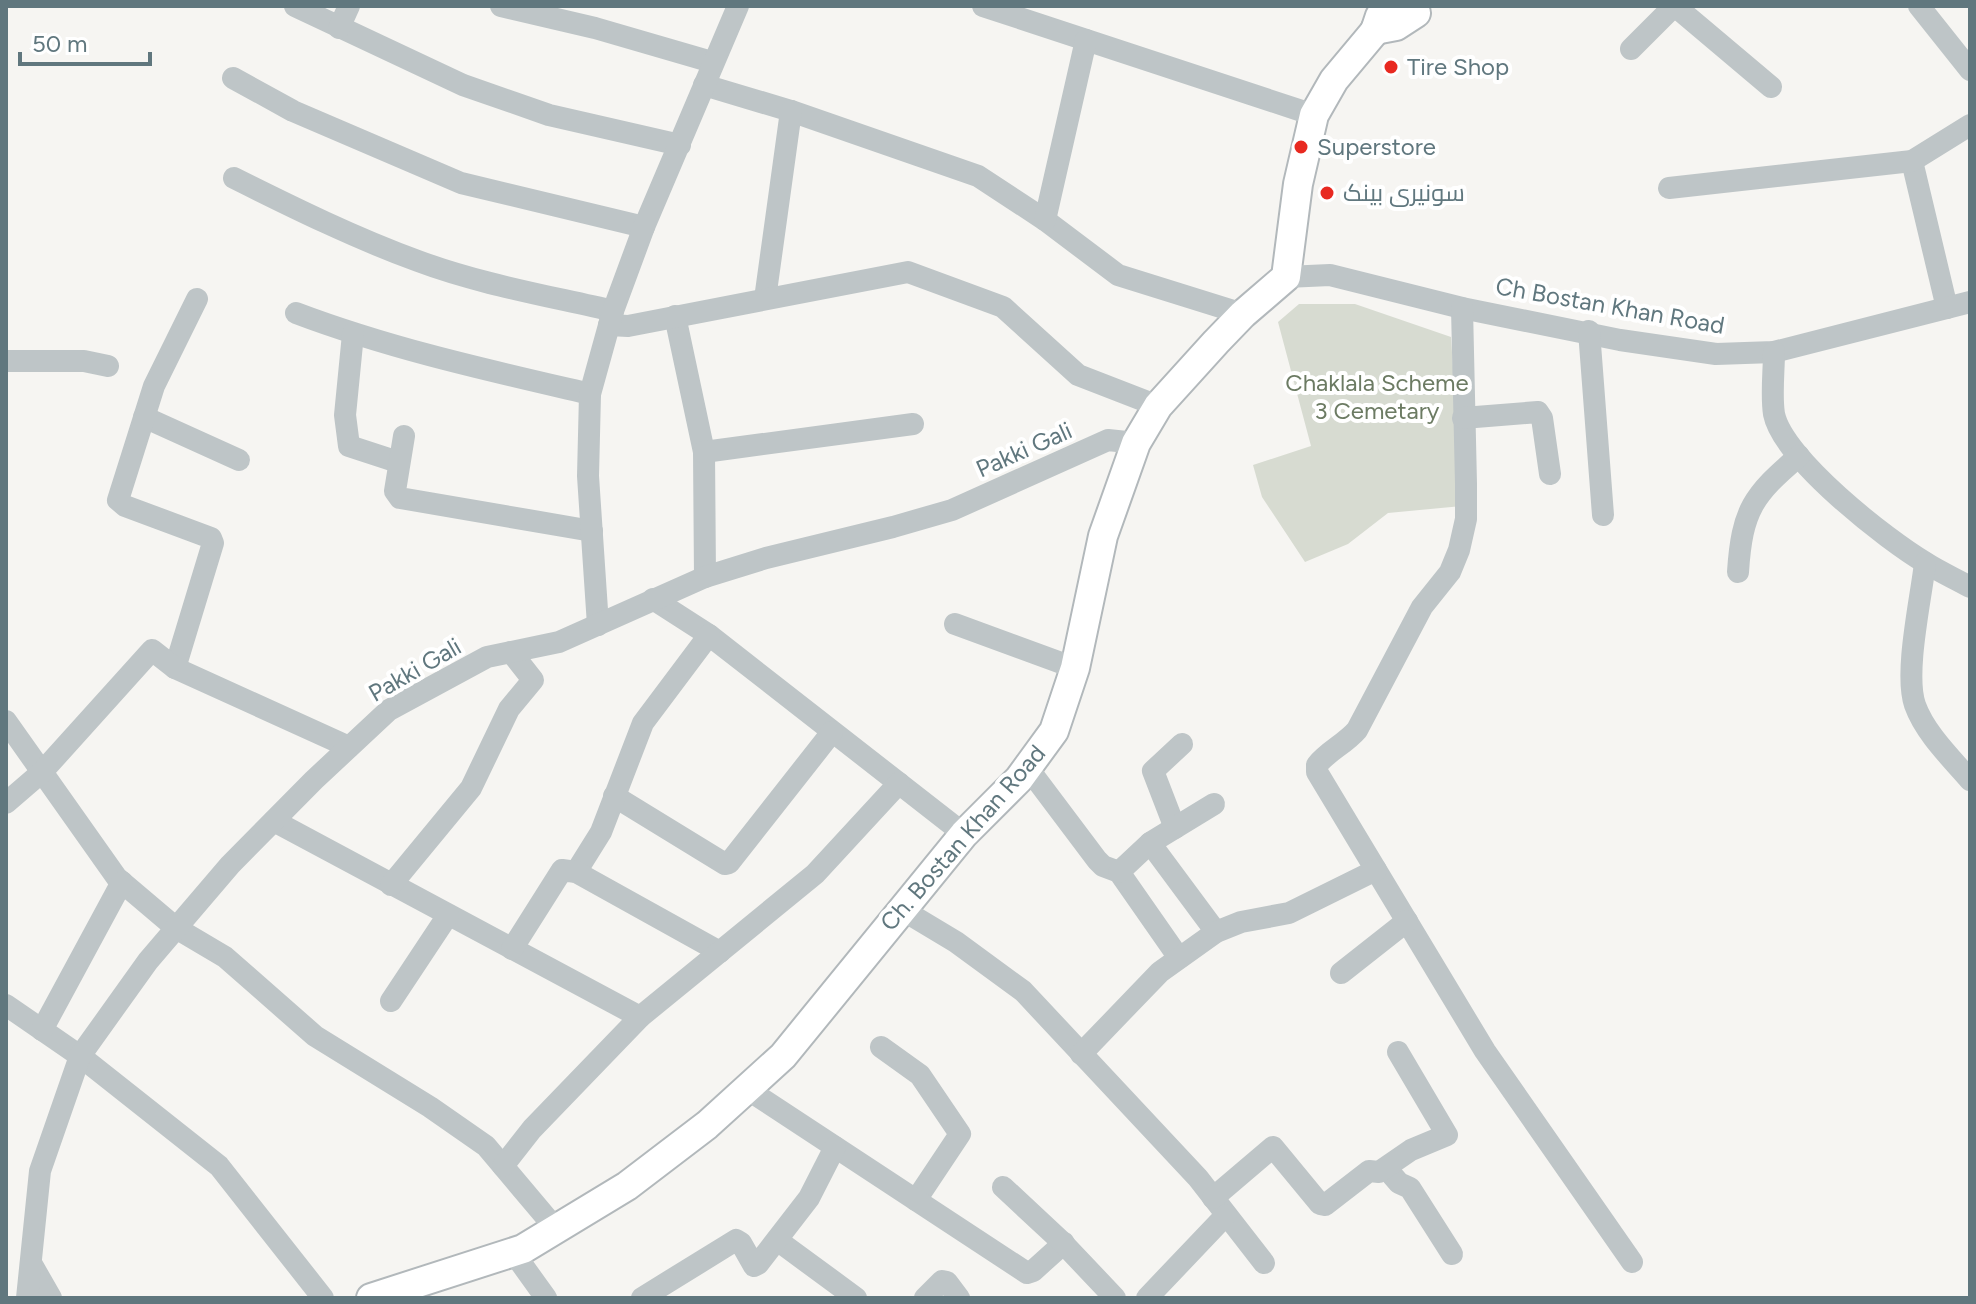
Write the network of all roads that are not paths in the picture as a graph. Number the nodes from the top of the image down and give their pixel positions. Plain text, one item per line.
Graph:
1 (295, 6) edge
2 (349, 6) edge
3 (501, 6) edge
4 (738, 6) edge
5 (983, 6) edge
6 (1674, 6) edge
7 (1919, 6) edge
8 (1394, 14) edge
9 (339, 28) junction
10 (1086, 40) junction
11 (1631, 49) dead end
12 (712, 62) junction
13 (1970, 70) edge
14 (233, 78) dead end
15 (704, 85) junction
16 (1771, 87) dead end
17 (791, 111) junction
18 (1314, 115) junction
19 (1970, 125) edge
20 (680, 145) junction
21 (1912, 161) junction
22 (234, 178) dead end
23 (1669, 188) dead end
24 (1045, 220) junction
25 (644, 227) junction
26 (1286, 277) junction
27 (197, 299) dead end
28 (765, 299) junction
29 (1970, 302) edge
30 (1462, 308) junction
31 (1947, 308) junction
32 (296, 313) dead end
33 (1243, 314) junction
34 (675, 316) junction
35 (611, 318) junction
36 (1589, 331) junction
37 (353, 334) junction
38 (1774, 352) junction
39 (6, 361) edge
40 (108, 366) dead end
41 (590, 394) junction
42 (1158, 406) junction
43 (144, 417) junction
44 (1463, 418) junction
45 (913, 424) dead end
46 (404, 436) dead end
47 (1136, 443) junction
48 (704, 452) junction
49 (1799, 456) junction
50 (239, 460) dead end
51 (398, 462) junction
52 (1550, 474) dead end
53 (1603, 515) dead end
54 (592, 531) junction
55 (1925, 563) junction
56 (1738, 572) dead end
57 (705, 577) junction
58 (1970, 587) edge
59 (653, 599) junction
60 (955, 624) dead end
61 (598, 625) junction
62 (709, 635) junction
63 (511, 652) junction
64 (175, 668) junction
65 (1075, 668) junction
66 (6, 721) edge
67 (832, 732) junction
68 (1182, 744) dead end
69 (349, 747) junction
70 (1027, 767) junction
71 (42, 772) junction
72 (1970, 780) edge
73 (899, 783) junction
74 (614, 796) junction
75 (6, 803) edge
76 (1214, 804) dead end
77 (274, 821) junction
78 (1175, 828) junction
79 (964, 834) junction
80 (1150, 843) junction
81 (1376, 870) junction
82 (576, 872) junction
83 (1119, 872) junction
84 (122, 882) junction
85 (391, 885) junction
86 (901, 909) junction
87 (448, 915) junction
88 (1407, 921) junction
89 (176, 928) junction
90 (1216, 932) junction
91 (512, 949) junction
92 (720, 952) junction
93 (1179, 958) junction
94 (1341, 973) dead end
95 (391, 1001) dead end
96 (6, 1005) edge
97 (640, 1017) junction
98 (42, 1030) junction
99 (881, 1047) dead end
100 (1398, 1052) dead end
101 (1081, 1054) junction
102 (80, 1056) junction
103 (747, 1089) junction
104 (835, 1147) junction
105 (503, 1166) junction
106 (1386, 1168) junction
107 (1003, 1187) dead end
108 (916, 1200) junction
109 (1220, 1206) junction
110 (556, 1229) junction
111 (777, 1240) junction
112 (1064, 1243) junction
113 (513, 1252) junction
114 (1452, 1254) dead end
115 (1632, 1262) dead end
116 (31, 1263) junction
117 (1264, 1263) dead end
118 (27, 1298) edge
119 (51, 1298) edge
120 (323, 1298) edge
121 (371, 1298) edge
122 (546, 1298) edge
123 (642, 1298) edge
124 (856, 1298) edge
125 (925, 1298) edge
126 (959, 1298) edge
127 (1115, 1298) edge
128 (1147, 1298) edge

1 - 9 street
2 - 9 street
3 - 12 street
4 - 12 street
5 - 10 street
6 - 11 street
6 - 16 street
7 - 13 street
8 - 18 main road
9 - 20 street
10 - 18 street
10 - 24 street
12 - 15 street
14 - 25 street
15 - 17 street
15 - 20 street
17 - 24 street
17 - 28 street
18 - 26 main road
19 - 21 street
20 - 25 street
21 - 23 street
21 - 31 street
22 - 35 street
24 - 33 street
25 - 35 street
26 - 30 street, Ch Bostan Khan Road
26 - 33 main road, Ch. Bostan Khan Road
27 - 43 street
28 - 34 street
28 - 42 street
29 - 31 street, Ch Bostan Khan Road
30 - 36 street, Ch Bostan Khan Road
30 - 44 street
31 - 38 street, Ch Bostan Khan Road
32 - 37 street
33 - 42 main road, Ch. Bostan Khan Road
34 - 35 street
34 - 48 street
35 - 41 street
36 - 38 street, Ch Bostan Khan Road
36 - 53 street
37 - 41 street
37 - 51 street
38 - 49 street
39 - 40 street
41 - 54 street
42 - 47 main road, Ch. Bostan Khan Road
43 - 50 street
43 - 64 street
44 - 52 street
44 - 81 street
45 - 48 street
46 - 51 street
47 - 57 street, Pakki Gali
47 - 65 main road, Ch. Bostan Khan Road
48 - 57 street
49 - 55 street
49 - 56 street
51 - 54 street
54 - 61 street
55 - 58 street
55 - 72 street
57 - 59 street, Pakki Gali
59 - 61 street, Pakki Gali
59 - 62 street
60 - 65 street
61 - 63 street, Pakki Gali
62 - 67 street
62 - 74 street
63 - 69 street, Pakki Gali
63 - 85 street
64 - 69 street
64 - 71 street
65 - 70 main road, Ch. Bostan Khan Road
66 - 71 street
67 - 73 street
67 - 74 street
68 - 78 street
69 - 77 street, Pakki Gali
70 - 79 main road, Ch. Bostan Khan Road
70 - 83 street
71 - 75 street
71 - 84 street
73 - 79 street
73 - 92 street
74 - 82 street
76 - 78 street
77 - 85 street
77 - 89 street, Pakki Gali
78 - 80 street
79 - 86 main road, Ch. Bostan Khan Road
80 - 83 street
80 - 90 street
81 - 88 street
81 - 90 street
82 - 91 street
82 - 92 street
83 - 93 street
84 - 89 street
84 - 98 street
85 - 87 street
86 - 101 street
86 - 103 main road, Ch. Bostan Khan Road
87 - 91 street
87 - 95 street
88 - 94 street
88 - 115 street
89 - 102 street, Pakki Gali
89 - 105 street
90 - 93 street
91 - 97 street
92 - 97 street
93 - 101 street
96 - 98 street
97 - 105 street
98 - 102 street
99 - 108 street
100 - 106 street
101 - 109 street
102 - 116 street, Pakki Gali
102 - 120 street
103 - 104 street
103 - 110 main road, Ch. Bostan Khan Road
104 - 108 street
104 - 111 street
105 - 110 street
106 - 109 street
106 - 114 street
107 - 112 street
108 - 112 street
109 - 117 street
109 - 128 street
110 - 113 main road, Ch. Bostan Khan Road
111 - 123 street
111 - 124 street
112 - 127 street
113 - 121 main road, Ch. Bostan Khan Road
113 - 122 street
116 - 118 street, Pakki Gali
116 - 119 street
125 - 126 street

